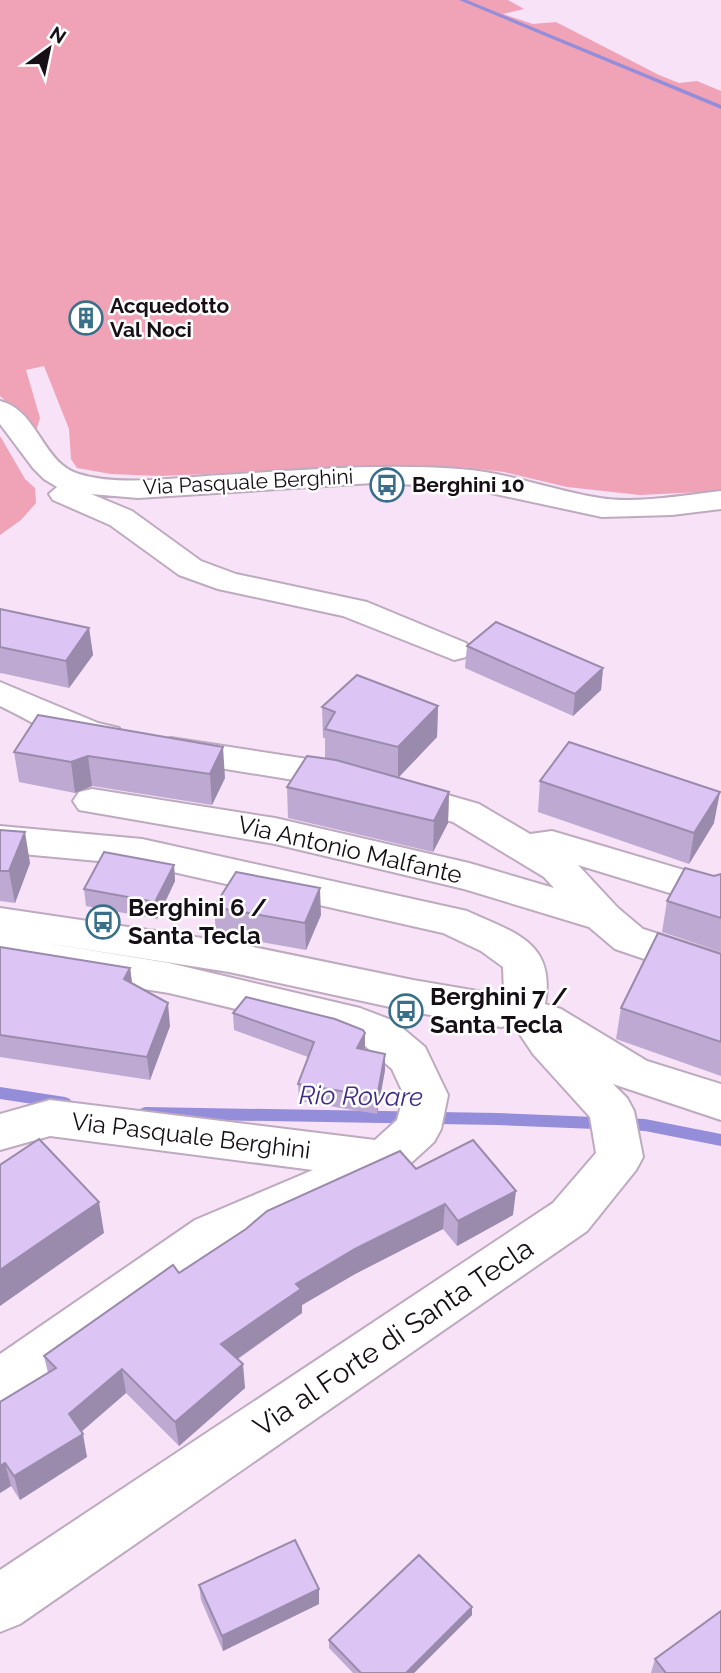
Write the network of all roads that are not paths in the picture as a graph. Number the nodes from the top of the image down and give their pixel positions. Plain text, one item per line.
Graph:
1 (0, 409) edge
2 (66, 480) junction
3 (721, 500) edge
4 (454, 650) dead end
5 (0, 693) edge
6 (92, 802) dead end
7 (0, 839) edge
8 (524, 847) junction
9 (709, 891) edge
10 (604, 918) junction
11 (7, 923) edge
12 (721, 971) edge
13 (523, 1006) junction
14 (721, 1102) edge
15 (0, 1132) edge
16 (384, 1160) junction
17 (0, 1380) edge
18 (0, 1604) edge

1 - 2 street
2 - 3 street, Via Pasquale Berghini
2 - 4 street, Via Pasquale Berghini
5 - 8 street, Via Antonio Malfante
6 - 10 street, Via Antonio Malfante
7 - 13 street
8 - 9 street
8 - 10 street, Via Antonio Malfante
10 - 12 street, Via Antonio Malfante
11 - 13 street
11 - 16 street
13 - 14 street
13 - 18 street, Via al Forte di Santa Tecla
15 - 16 street, Via Pasquale Berghini
16 - 17 street

